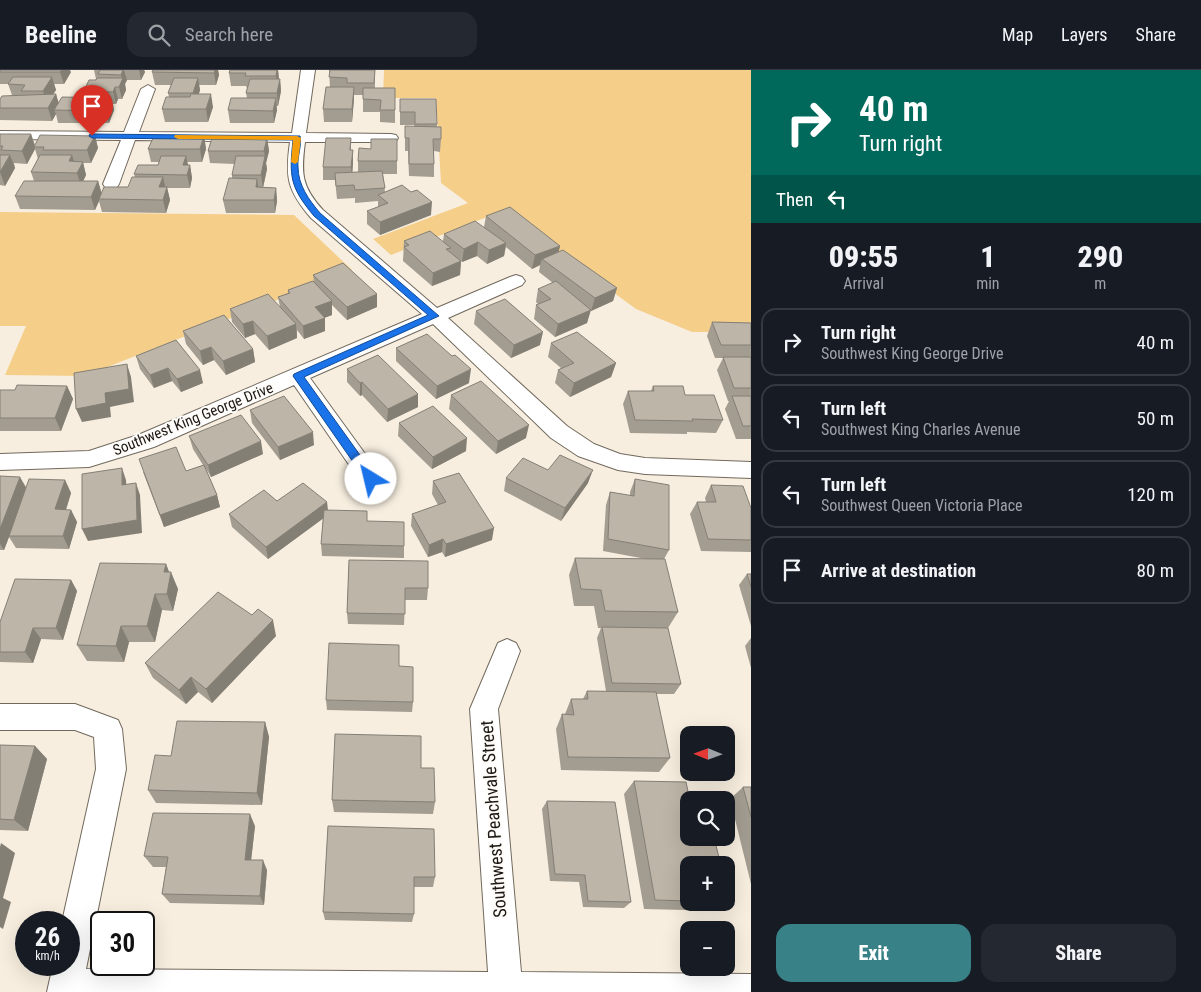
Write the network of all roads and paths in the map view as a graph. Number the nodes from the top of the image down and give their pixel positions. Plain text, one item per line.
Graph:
1 (308, 70) edge
2 (148, 89) dead end
3 (0, 136) edge
4 (129, 136) junction
5 (297, 138) junction
6 (391, 138) edge
7 (111, 184) dead end
8 (516, 281) dead end
9 (434, 316) junction
10 (298, 376) junction
11 (0, 462) edge
12 (751, 470) edge
13 (371, 479) dead end
14 (508, 651) dead end
15 (0, 717) edge
16 (65, 989) edge
17 (506, 991) edge
18 (751, 991) edge

1 - 5 street
2 - 4 street
3 - 4 street
4 - 5 street
4 - 7 street
5 - 6 street
5 - 9 street
8 - 9 street, Southwest King George Drive
9 - 10 street, Southwest King George Drive
9 - 12 street
10 - 11 street, Southwest King George Drive
10 - 13 street
14 - 17 street, Southwest Peachvale Street
15 - 16 street
16 - 17 street
17 - 18 street

